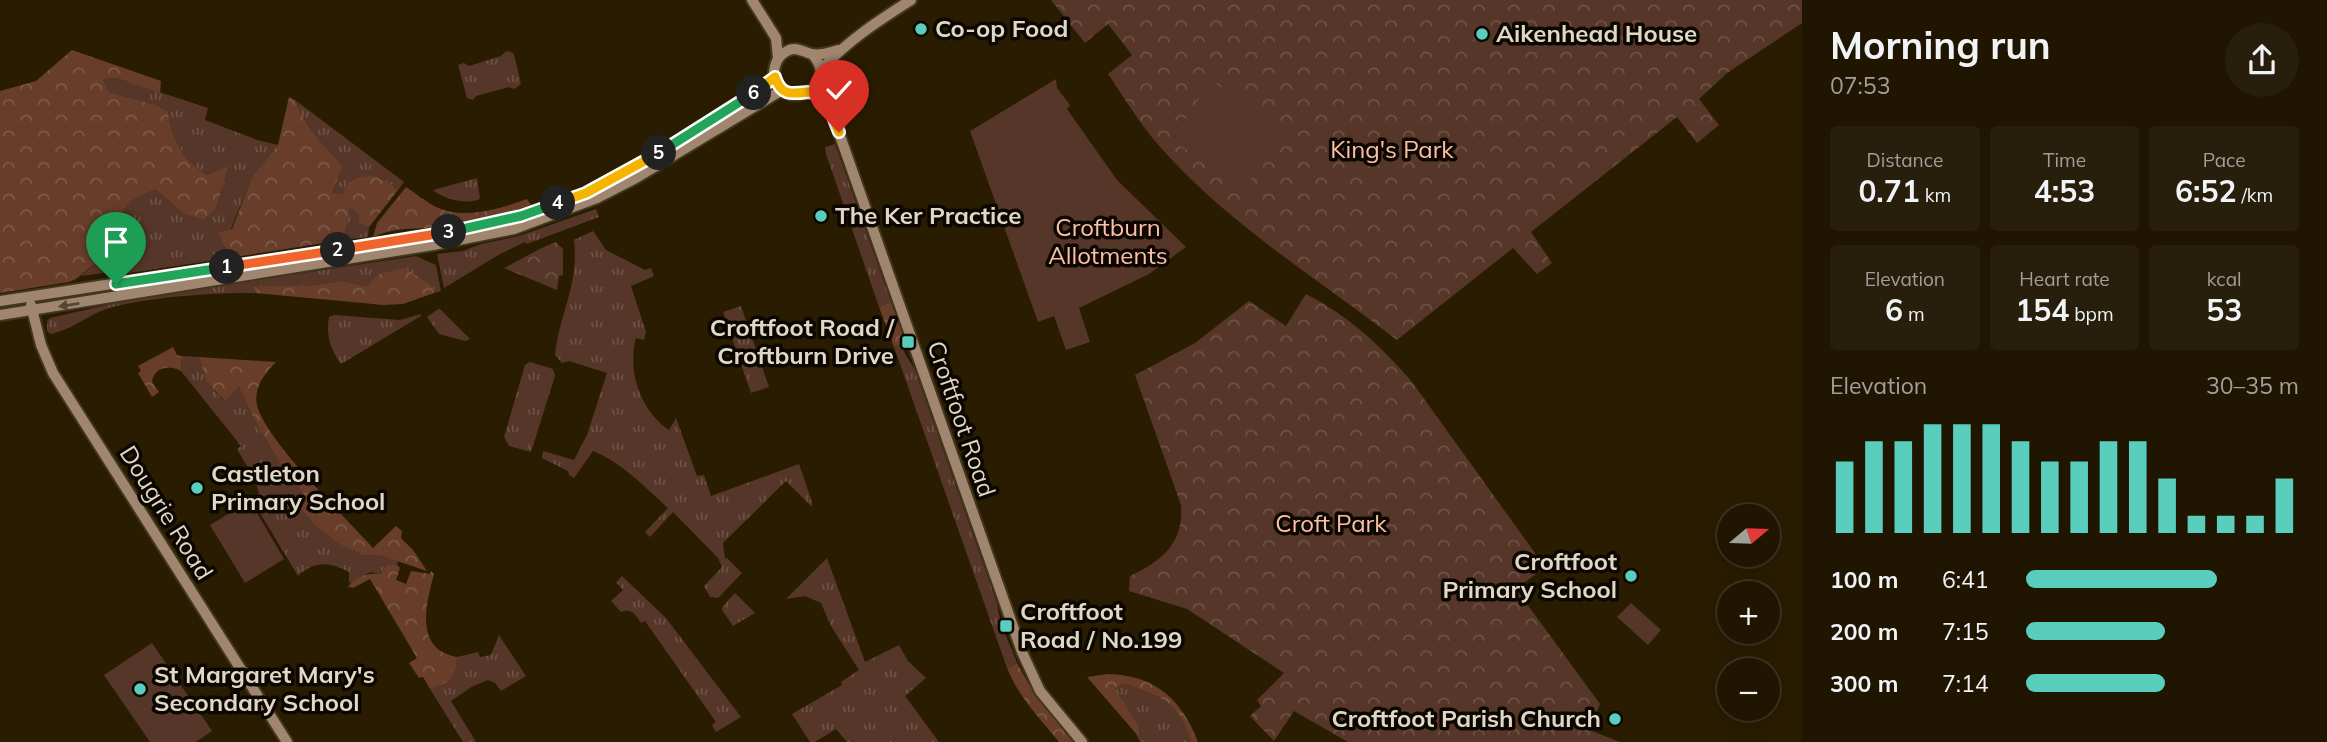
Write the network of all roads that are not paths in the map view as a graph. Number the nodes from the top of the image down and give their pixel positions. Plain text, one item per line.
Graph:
1 (752, 0) edge
2 (911, 0) edge
3 (776, 38) junction
4 (793, 49) junction
5 (839, 50) junction
6 (812, 54) junction
7 (778, 58) junction
8 (821, 70) junction
9 (775, 77) junction
10 (818, 82) junction
11 (782, 90) junction
12 (810, 92) junction
13 (825, 97) junction
14 (31, 296) junction
15 (0, 301) edge
16 (32, 311) junction
17 (0, 315) edge
18 (287, 742) edge
19 (1082, 742) edge

1 - 3 main road
2 - 5 main road
3 - 4 main road
3 - 7 main road
4 - 6 main road
4 - 7 main road
5 - 6 main road
5 - 8 main road
6 - 8 main road
7 - 9 main road
8 - 10 main road
9 - 11 main road
9 - 14 main road
10 - 12 main road
10 - 13 main road, Croftfoot Road
11 - 12 main road
11 -> 16 main road
12 - 13 main road
13 - 19 main road, Croftfoot Road
14 - 15 main road
14 - 16 main road, Dougrie Road
16 - 17 main road
16 - 18 main road, Dougrie Road

